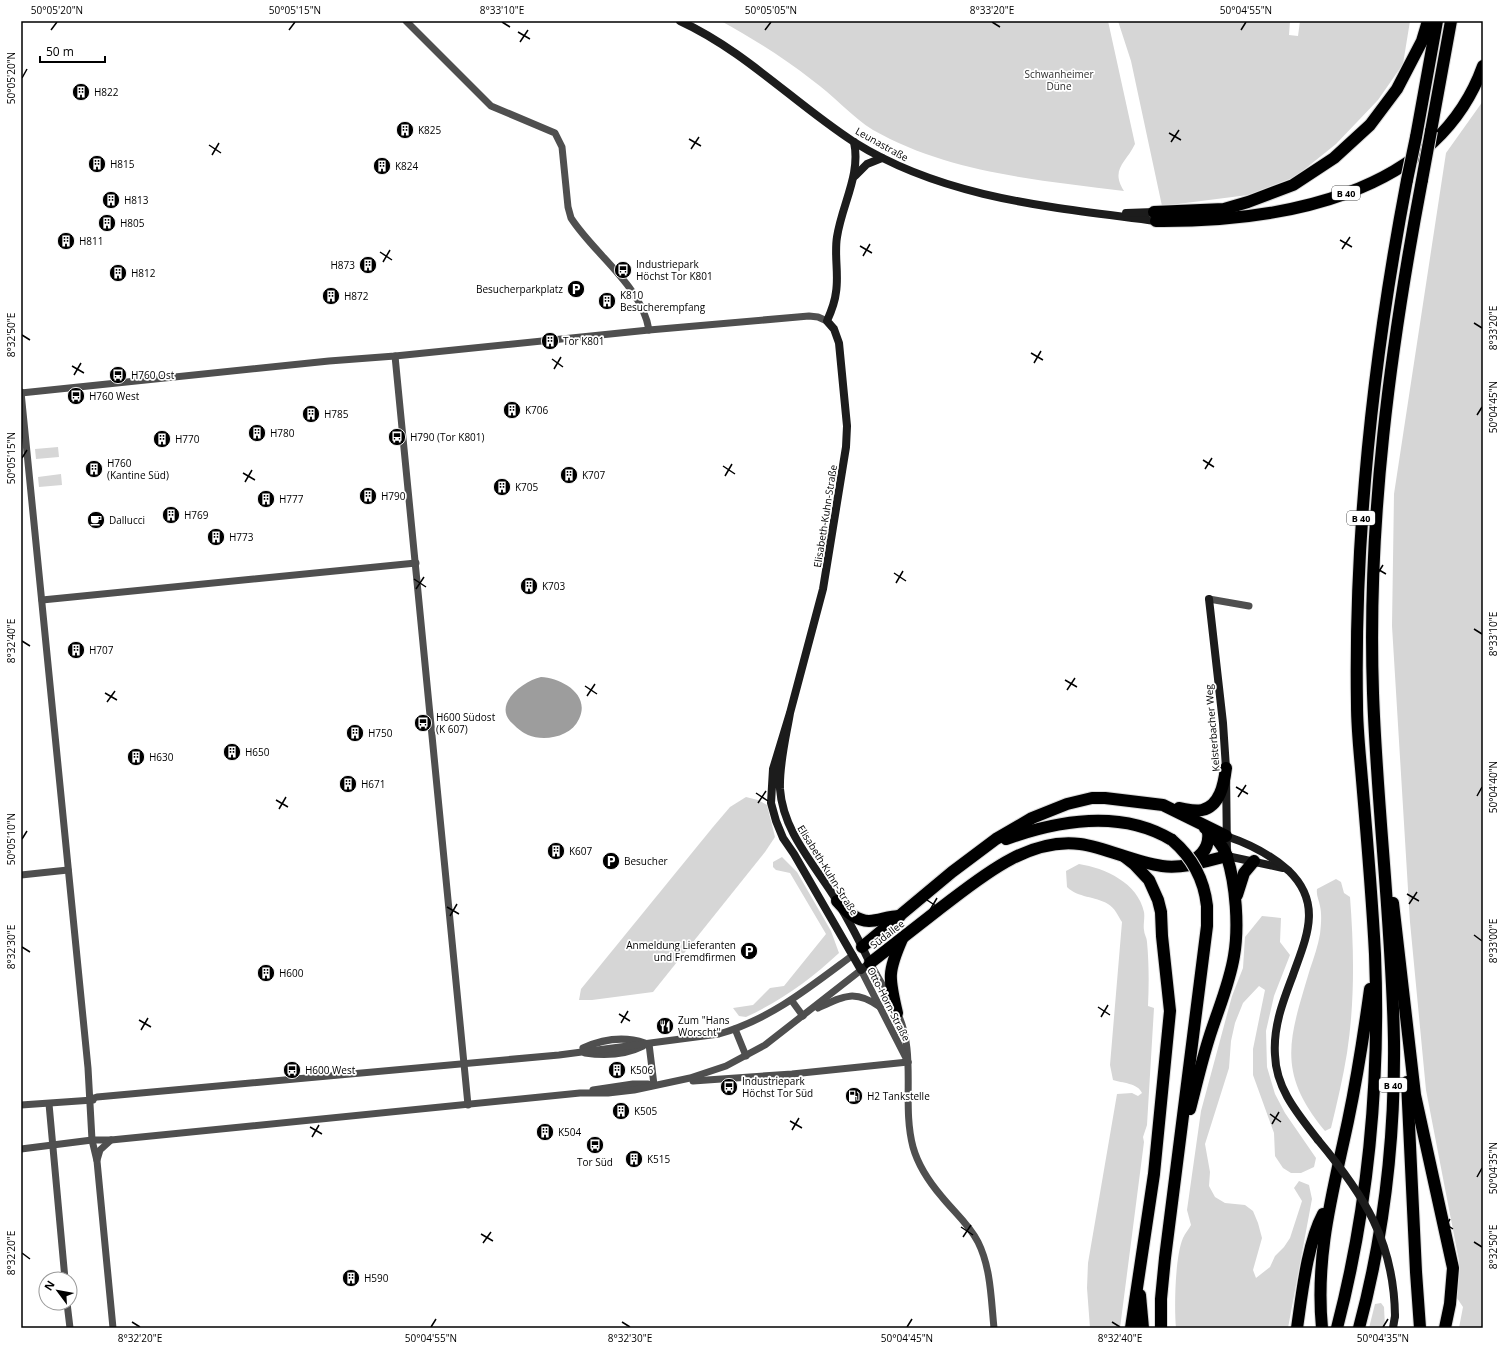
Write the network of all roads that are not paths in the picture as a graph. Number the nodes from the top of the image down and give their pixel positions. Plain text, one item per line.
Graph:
1 (406, 21) edge
2 (680, 21) edge
3 (1428, 21) edge
4 (1437, 21) edge
5 (1451, 21) edge
6 (1483, 66) edge
7 (854, 142) junction
8 (882, 158) junction
9 (855, 177) junction
10 (1155, 217) junction
11 (827, 321) junction
12 (649, 330) junction
13 (395, 356) junction
14 (21, 393) edge
15 (416, 563) junction
16 (1209, 599) joint
17 (42, 600) junction
18 (1249, 606) dead end
19 (790, 713) junction
20 (1226, 768) junction
21 (1163, 805) junction
22 (1203, 827) junction
23 (1226, 836) junction
24 (1382, 839) junction
25 (981, 851) junction
26 (1227, 856) junction
27 (1125, 857) junction
28 (1254, 861) junction
29 (1182, 865) junction
30 (1286, 869) junction
31 (68, 870) junction
32 (21, 875) edge
33 (837, 902) junction
34 (1235, 902) junction
35 (900, 916) junction
36 (904, 936) junction
37 (862, 947) junction
38 (1375, 952) junction
39 (852, 955) junction
40 (870, 962) junction
41 (861, 970) junction
42 (1404, 985) junction
43 (792, 1001) junction
44 (882, 1009) junction
45 (897, 1013) junction
46 (803, 1016) junction
47 (736, 1029) junction
48 (649, 1044) junction
49 (746, 1056) junction
50 (908, 1062) junction
51 (464, 1063) junction
52 (675, 1082) junction
53 (654, 1085) junction
54 (88, 1100) junction
55 (49, 1104) junction
56 (21, 1105) edge
57 (468, 1105) junction
58 (92, 1140) junction
59 (111, 1140) junction
60 (52, 1145) junction
61 (21, 1149) edge
62 (1177, 1160) junction
63 (97, 1161) junction
64 (1330, 1202) junction
65 (64, 1271) edge
66 (1139, 1280) junction
67 (68, 1311) edge
68 (70, 1328) edge
69 (113, 1328) edge
70 (994, 1328) edge
71 (1131, 1328) edge
72 (1143, 1328) edge
73 (1161, 1328) edge
74 (1297, 1328) edge
75 (1322, 1328) edge
76 (1337, 1328) edge
77 (1359, 1328) edge
78 (1394, 1328) edge
79 (1420, 1328) edge
80 (1445, 1328) edge

1 - 12 street
2 - 7 street, Leunastraße
3 - 10 highway
4 - 38 highway, B 40, bridge
5 - 24 highway, B 40, bridge
6 - 10 highway, B 40
7 - 8 street, Leunastraße
7 - 9 street
8 - 9 street
8 - 10 street, Leunastraße
9 - 11 street
11 - 12 street
11 - 19 street, Elisabeth-Kuhn-Straße
12 - 13 street
13 - 14 street
13 - 15 street
14 - 17 street
15 - 17 street
15 - 51 street
16 - 18 street
16 - 20 street, Kelsterbacher Weg
17 - 31 street
19 - 33 street, Elisabeth-Kuhn-Straße
19 - 39 street, Elisabeth-Kuhn-Straße
20 - 21 highway
20 - 23 street, Kelsterbacher Weg
21 - 22 highway
21 - 25 highway
22 - 23 highway
22 - 26 highway
22 - 29 highway
23 - 26 street, Kelsterbacher Weg
23 - 30 street
24 - 42 highway, B 40
24 - 77 highway, B 40
25 - 35 highway, Südallee
25 - 62 highway, bridge
26 - 28 street
26 - 29 highway, Südallee
26 - 34 highway
27 - 29 highway, Südallee
27 - 36 highway, Südallee
27 - 66 highway
28 - 30 street
28 - 34 highway
30 - 78 street, bridge
31 - 32 street
31 - 54 street
33 - 35 highway
33 - 37 street, Elisabeth-Kuhn-Straße
34 - 62 highway
35 - 37 highway, Südallee
36 - 40 highway, Südallee
36 - 45 highway
37 - 39 street, Südallee
37 - 40 street, Elisabeth-Kuhn-Straße
38 - 64 highway
38 - 76 highway, B 40
39 - 41 street, Otto-Horn-Straße
39 - 43 street, Südallee
40 - 41 street, Südallee
40 - 45 street, Otto-Horn-Straße
41 - 44 street, Otto-Horn-Straße
41 - 46 street, Südallee
42 - 79 highway, B 40
42 - 80 highway
43 - 46 street
43 - 47 street, Südallee
44 - 46 street
44 - 50 street, Otto-Horn-Straße
45 - 50 street, Otto-Horn-Straße
46 - 49 street, Südallee
47 - 48 street, Südallee
47 - 49 street
48 - 51 street, Südallee
48 - 53 street
49 - 52 street, Südallee
50 - 52 street, Südallee
50 - 70 street, Otto-Horn-Straße
51 - 54 street, Südallee
51 - 57 street
52 - 53 street, Südallee
53 - 57 street, Südallee
54 - 55 street, Südallee
54 - 58 street
55 - 56 street, Südallee
55 - 60 street
57 - 59 street, Südallee
58 - 59 street, Südallee
58 - 60 street, Südallee
58 - 63 street
59 - 63 street
60 - 61 street, Südallee
60 - 65 street
62 - 73 highway
63 - 69 street
64 - 74 highway
64 - 75 highway
66 - 71 highway
66 - 72 highway
67 - 68 street

